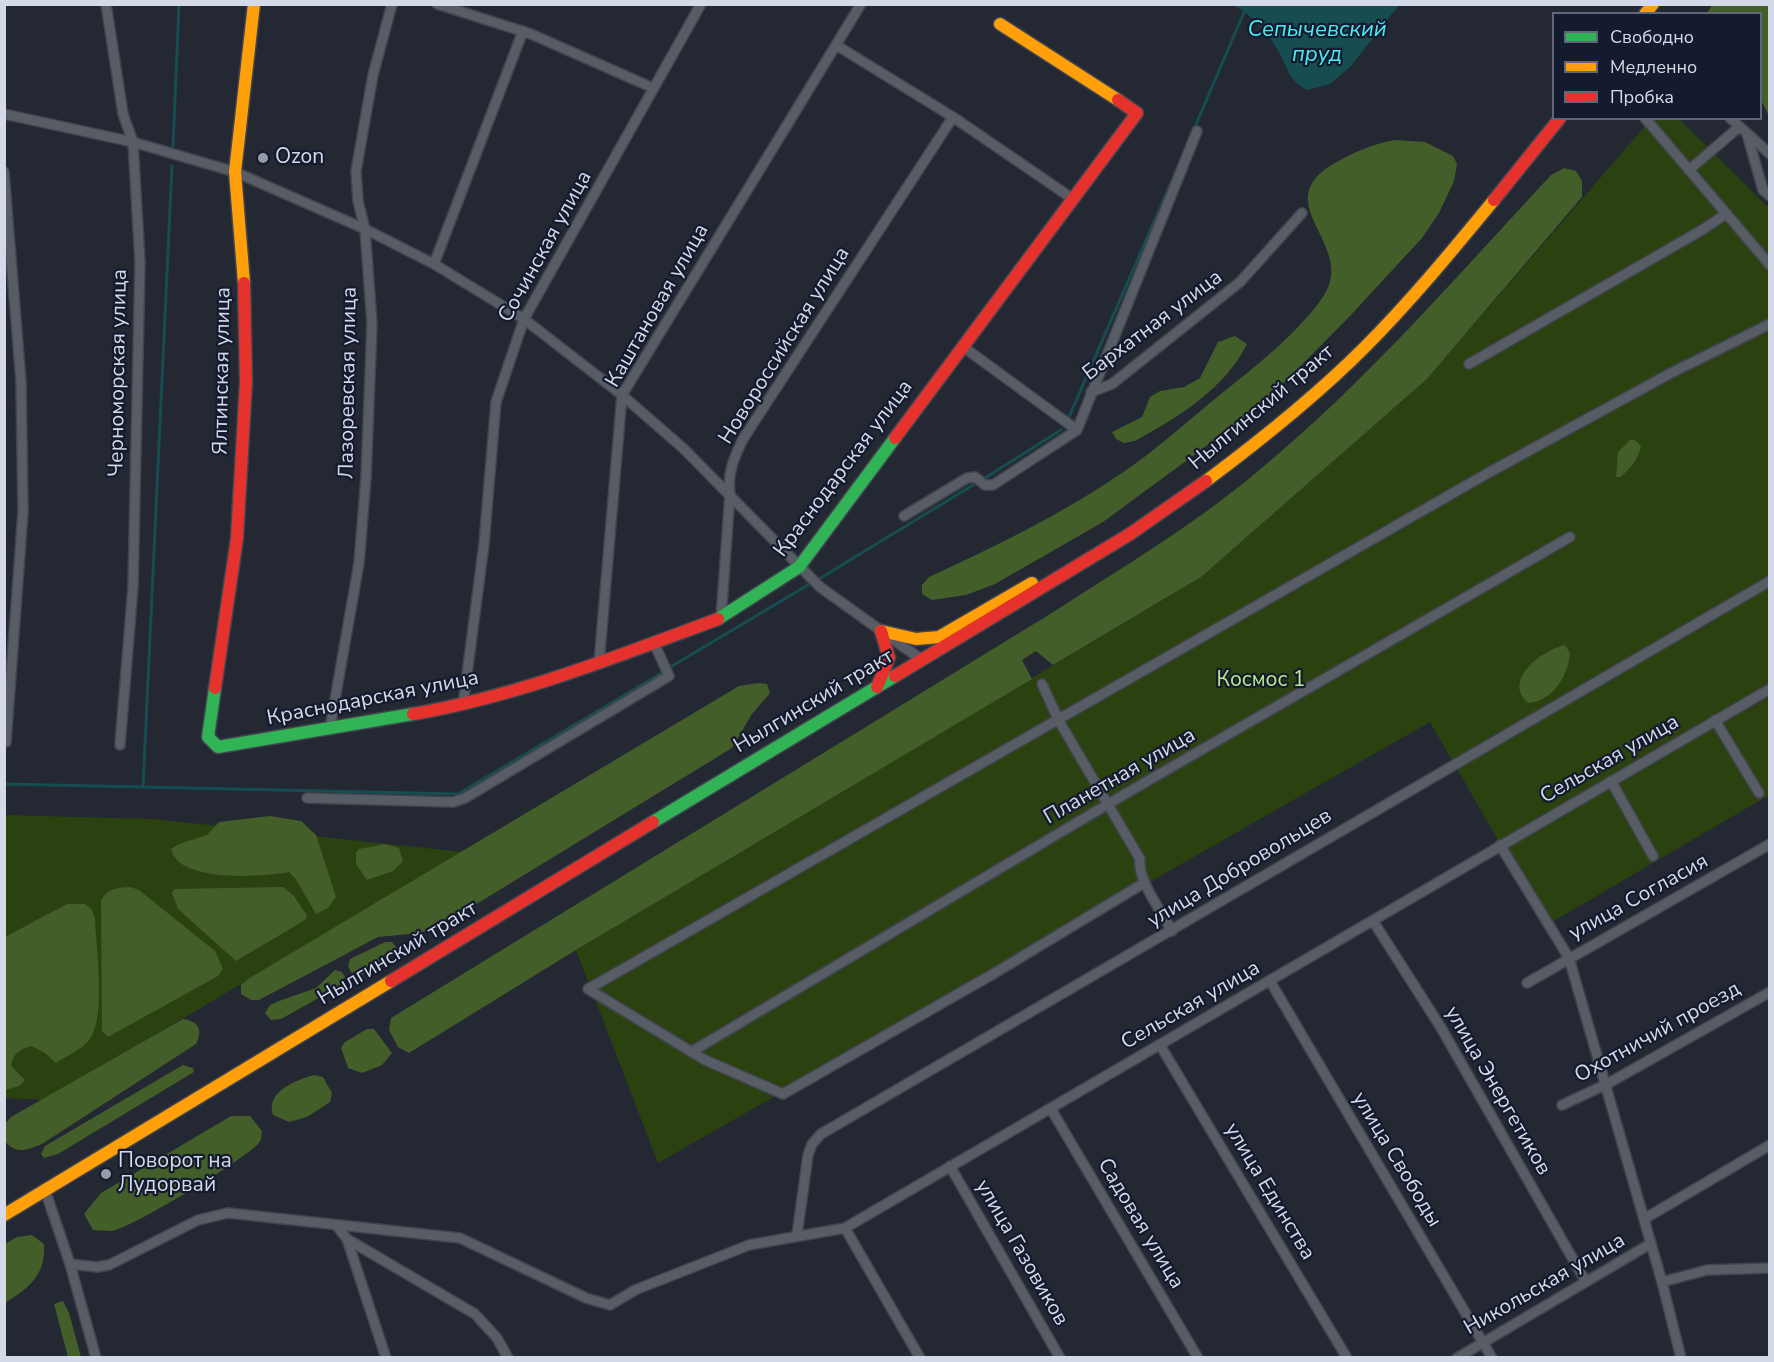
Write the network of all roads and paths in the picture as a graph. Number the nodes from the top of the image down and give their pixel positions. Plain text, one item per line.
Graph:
1 (106, 4) edge
2 (254, 4) edge
3 (392, 4) edge
4 (437, 4) edge
5 (701, 4) edge
6 (861, 4) edge
7 (999, 24) dead end
8 (523, 31) junction
9 (836, 45) junction
10 (653, 88) junction
11 (4, 114) edge
12 (953, 117) junction
13 (1558, 120) edge
14 (1647, 120) edge
15 (1732, 120) edge
16 (1739, 127) junction
17 (1197, 131) dead end
18 (1747, 134) junction
19 (133, 142) junction
20 (1770, 154) edge
21 (1689, 170) junction
22 (4, 172) edge
23 (236, 172) junction
24 (1770, 196) edge
25 (1073, 199) junction
26 (1302, 213) dead end
27 (1726, 214) junction
28 (365, 229) junction
29 (434, 264) junction
30 (1770, 265) edge
31 (524, 320) junction
32 (1770, 324) edge
33 (962, 346) junction
34 (1469, 364) dead end
35 (1091, 392) junction
36 (622, 395) junction
37 (1077, 430) junction
38 (730, 494) junction
39 (904, 516) dead end
40 (1570, 537) dead end
41 (1111, 545) junction
42 (800, 567) junction
43 (1770, 581) edge
44 (721, 618) junction
45 (881, 631) junction
46 (654, 643) junction
47 (922, 660) junction
48 (599, 663) junction
49 (1042, 684) dead end
50 (877, 687) junction
51 (1770, 689) edge
52 (463, 705) junction
53 (1715, 720) junction
54 (1059, 721) junction
55 (330, 728) junction
56 (208, 737) joint
57 (6, 742) dead end
58 (120, 745) dead end
59 (1611, 780) junction
60 (1759, 793) dead end
61 (307, 798) dead end
62 (1109, 804) junction
63 (1770, 844) edge
64 (1500, 845) junction
65 (1653, 856) dead end
66 (1144, 883) junction
67 (1373, 921) junction
68 (1172, 931) junction
69 (1569, 958) junction
70 (1270, 981) junction
71 (1527, 983) dead end
72 (1770, 992) edge
73 (1160, 1045) junction
74 (691, 1052) junction
75 (1607, 1084) junction
76 (1562, 1105) dead end
77 (1051, 1109) junction
78 (1770, 1145) edge
79 (950, 1166) junction
80 (45, 1190) junction
81 (4, 1215) edge
82 (1644, 1219) junction
83 (336, 1226) junction
84 (845, 1228) junction
85 (797, 1235) junction
86 (347, 1239) junction
87 (1650, 1244) junction
88 (70, 1264) junction
89 (1770, 1268) edge
90 (1586, 1282) junction
91 (1662, 1282) junction
92 (1483, 1342) junction
93 (96, 1358) edge
94 (386, 1358) edge
95 (508, 1358) edge
96 (920, 1358) edge
97 (1060, 1358) edge
98 (1198, 1358) edge
99 (1347, 1358) edge
100 (1457, 1358) edge
101 (1492, 1358) edge
102 (1681, 1358) edge

1 - 19 street, Черноморская улица
2 - 23 main road, Ялтинская улица
3 - 28 street, Лазоревская улица
4 - 8 street
5 - 10 street, Сочинская улица
6 - 9 street, Каштановая улица
7 - 25 main road, Краснодарская улица
8 - 10 street
8 - 29 street
9 - 12 street
9 - 36 street, Каштановая улица
10 - 31 street, Сочинская улица
11 - 19 street
12 - 25 street
12 - 38 street, Новороссийская улица
13 - 41 main road, Нылгинский тракт
14 - 21 street
15 - 16 street
16 - 18 street
16 - 21 street
17 - 35 street
18 - 20 street
18 - 24 street
19 - 23 street
19 - 58 street, Черноморская улица
21 - 27 street
22 - 57 street
23 - 28 street
23 - 56 main road, Ялтинская улица
25 - 33 main road, Краснодарская улица
26 - 35 street, Бархатная улица
27 - 30 street
27 - 34 street
28 - 29 street
28 - 55 street, Лазоревская улица
29 - 31 street
31 - 36 street
31 - 52 street, Сочинская улица
32 - 54 street
33 - 37 street
33 - 42 main road, Краснодарская улица
35 - 37 street, Бархатная улица
36 - 38 street
36 - 48 street, Каштановая улица
37 - 39 street
38 - 42 street
38 - 44 street, Новороссийская улица
40 - 62 street, Планетная улица
41 - 45 main road
41 - 47 main road, Нылгинский тракт
42 - 44 main road, Краснодарская улица
42 - 45 street
43 - 68 street, улица Добровольцев
44 - 46 main road, Краснодарская улица
45 - 47 street
45 - 50 main road
46 - 48 main road, Краснодарская улица
46 - 61 street
47 - 50 main road, Нылгинский тракт
48 - 52 main road, Краснодарская улица
49 - 54 street
50 - 80 main road, Нылгинский тракт
51 - 53 street, Сельская улица
52 - 55 main road, Краснодарская улица
53 - 59 street, Сельская улица
53 - 60 street
54 - 62 street
54 - 74 street
55 - 56 main road, Краснодарская улица
59 - 64 street, Сельская улица
59 - 65 street
62 - 66 street
62 - 74 street, Планетная улица
63 - 69 street, улица Согласия
64 - 67 street, Сельская улица
64 - 69 street
66 - 68 street
66 - 74 street
67 - 70 street, Сельская улица
67 - 90 street, улица Энергетиков
68 - 85 street, улица Добровольцев
69 - 71 street, улица Согласия
69 - 75 street
70 - 73 street, Сельская улица
70 - 92 street, улица Свободы
72 - 75 street, Охотничий проезд
73 - 77 street, Сельская улица
73 - 99 street, улица Единства
75 - 76 street, Охотничий проезд
75 - 82 street
77 - 79 street, Сельская улица
77 - 98 street, Садовая улица
78 - 82 street
79 - 84 street, Сельская улица
79 - 97 street, улица Газовиков
80 - 81 main road, Нылгинский тракт
80 - 88 street
82 - 87 street
83 - 85 street, Сельская улица
83 - 86 street
83 - 88 street
84 - 85 street, Сельская улица
84 - 96 street
86 - 94 street
86 - 95 street
87 - 90 street, Никольская улица
87 - 91 street
88 - 93 street
89 - 91 street
90 - 92 street, Никольская улица
91 - 102 street
92 - 100 street, Никольская улица
92 - 101 street, улица Свободы

